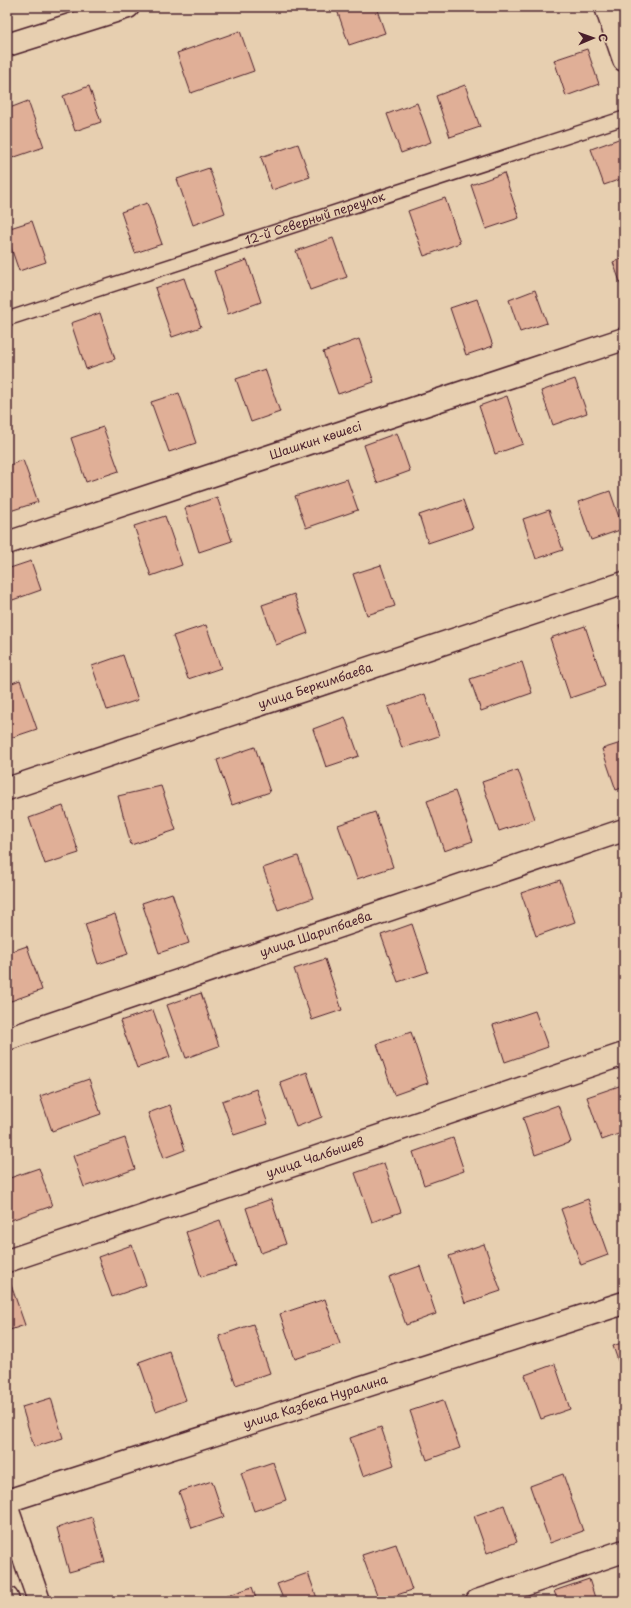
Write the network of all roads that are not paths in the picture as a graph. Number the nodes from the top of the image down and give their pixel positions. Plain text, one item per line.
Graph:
1 (128, 7) edge
2 (606, 7) edge
3 (7, 45) edge
4 (624, 60) edge
5 (624, 118) edge
6 (7, 319) edge
7 (624, 339) edge
8 (7, 543) edge
9 (624, 583) edge
10 (7, 789) edge
11 (624, 830) edge
12 (7, 1039) edge
13 (624, 1054) edge
14 (7, 1261) edge
15 (624, 1303) edge
16 (7, 1501) edge
17 (7, 1508) edge
18 (624, 1551) edge
19 (7, 1598) edge
20 (8, 1601) edge
21 (39, 1601) edge
22 (477, 1601) edge

1 - 3 street
2 - 4 street
5 - 6 lane, 12-й Северный переулок
7 - 8 street, Шашкин көшесі
9 - 10 street, улица Беркимбаева
11 - 12 street, улица Шарипбаева
13 - 14 street, улица Чалбышев
15 - 16 street, улица Казбека Нуралина
17 - 21 street
18 - 22 street
19 - 20 street

